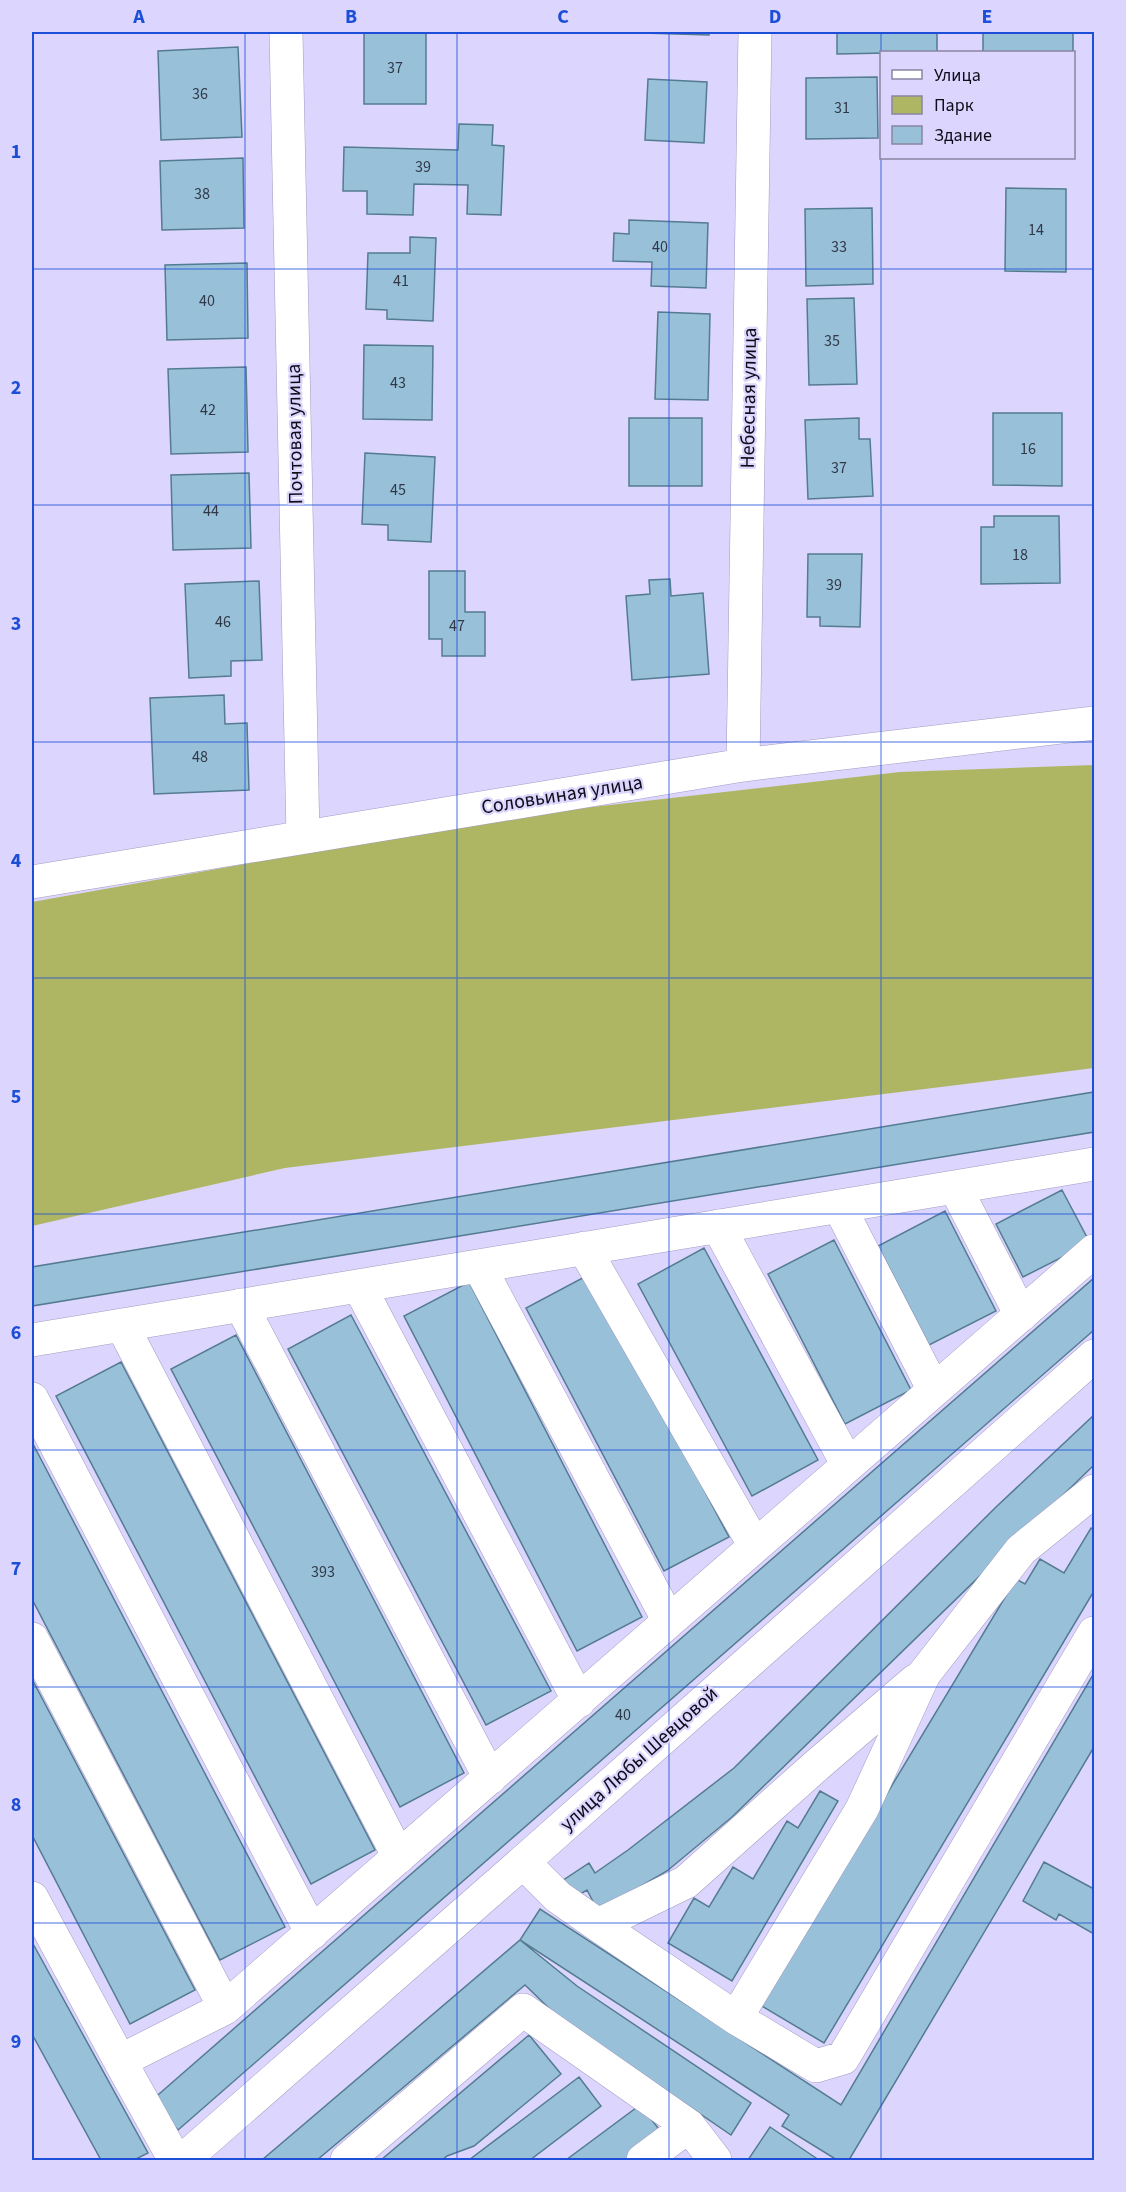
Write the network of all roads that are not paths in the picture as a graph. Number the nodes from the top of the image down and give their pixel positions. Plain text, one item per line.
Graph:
1 (286, 32) edge
2 (755, 32) edge
3 (1095, 723) edge
4 (743, 765) junction
5 (303, 837) junction
6 (32, 882) edge
7 (1095, 1164) edge
8 (955, 1187) junction
9 (839, 1206) junction
10 (718, 1226) junction
11 (584, 1248) junction
12 (1095, 1251) edge
13 (478, 1266) junction
14 (359, 1286) junction
15 (241, 1305) junction
16 (1021, 1315) junction
17 (122, 1325) junction
18 (32, 1340) edge
19 (1095, 1356) edge
20 (934, 1390) junction
21 (32, 1399) edge
22 (848, 1465) junction
23 (1095, 1491) edge
24 (755, 1546) junction
25 (669, 1621) junction
26 (1095, 1633) edge
27 (32, 1639) edge
28 (924, 1674) junction
29 (579, 1701) junction
30 (490, 1778) junction
31 (399, 1857) junction
32 (523, 1862) junction
33 (32, 1898) edge
34 (598, 1925) junction
35 (312, 1933) junction
36 (225, 2008) junction
37 (736, 2018) junction
38 (120, 2061) junction
39 (689, 2126) junction
40 (175, 2160) edge
41 (183, 2160) edge
42 (347, 2160) edge
43 (643, 2160) edge
44 (715, 2160) edge

1 - 5 street, Почтовая улица
2 - 4 street, Небесная улица
3 - 4 street, Соловьиная улица
4 - 5 street, Соловьиная улица
5 - 6 street, Соловьиная улица
7 - 8 street
8 - 9 street
8 - 16 street
9 - 10 street
9 - 20 street
10 - 11 street
10 - 22 street
11 - 13 street
11 - 24 street
12 - 16 street
13 - 14 street
13 - 25 street
14 - 15 street
14 - 29 street
15 - 17 street
15 - 30 street
16 - 20 street
17 - 18 street
17 - 31 street
19 - 32 street, улица Любы Шевцовой
20 - 22 street
21 - 35 street
22 - 24 street
23 - 28 street
24 - 25 street
25 - 29 street
26 - 37 street
27 - 36 street
28 - 34 street
28 - 37 street
29 - 30 street
30 - 31 street
31 - 35 street
32 - 34 street
32 - 41 street, улица Любы Шевцовой
33 - 38 street
34 - 37 street
35 - 36 street
36 - 38 street
38 - 40 street
39 - 42 street
39 - 43 street
39 - 44 street

